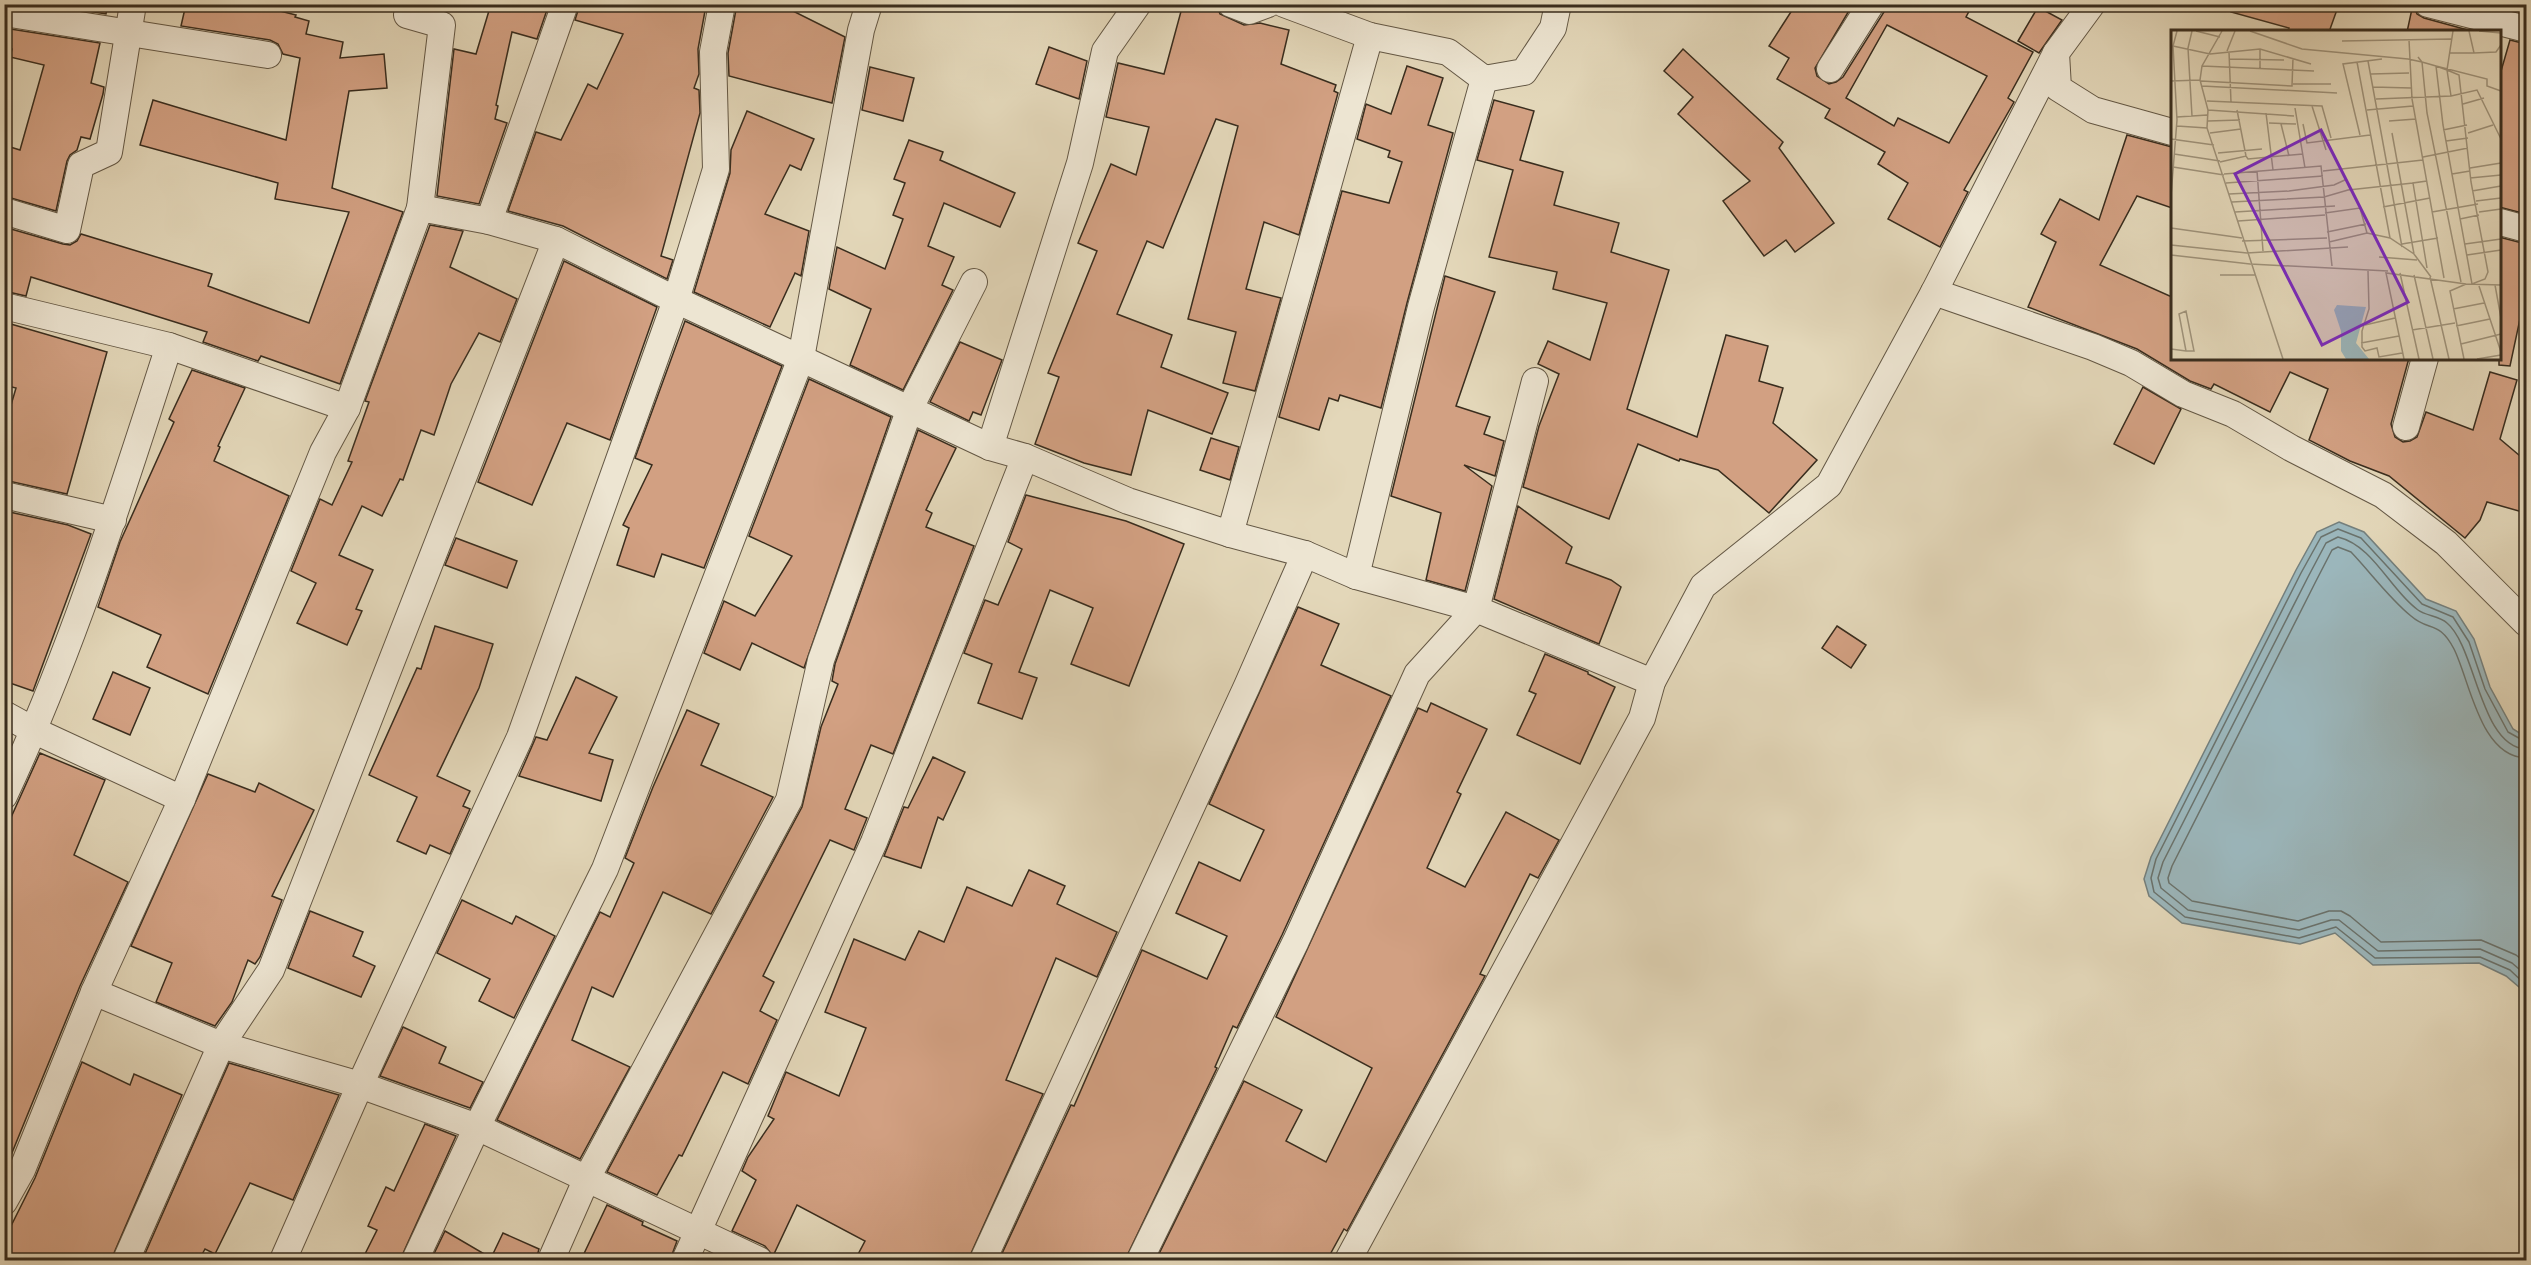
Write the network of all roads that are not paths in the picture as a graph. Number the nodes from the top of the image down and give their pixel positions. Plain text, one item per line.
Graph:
1 (133, 4) edge
2 (565, 4) edge
3 (722, 4) edge
4 (870, 4) edge
5 (1138, 4) edge
6 (1231, 4) edge
7 (1268, 4) edge
8 (1284, 4) edge
9 (1557, 4) edge
10 (1871, 4) edge
11 (2092, 4) edge
12 (2428, 4) edge
13 (4, 13) edge
14 (407, 15) dead end
15 (2526, 29) edge
16 (128, 32) junction
17 (1370, 36) junction
18 (2056, 53) junction
19 (268, 55) dead end
20 (1830, 69) dead end
21 (1484, 79) junction
22 (2171, 132) edge
23 (420, 208) junction
24 (4, 211) edge
25 (489, 221) junction
26 (2501, 223) edge
27 (2526, 229) edge
28 (556, 240) junction
29 (974, 282) dead end
30 (1934, 292) junction
31 (676, 300) junction
32 (4, 306) edge
33 (169, 346) junction
34 (801, 358) junction
35 (2424, 360) edge
36 (1535, 381) dead end
37 (347, 408) junction
38 (910, 408) junction
39 (2406, 427) dead end
40 (990, 447) junction
41 (1025, 457) junction
42 (4, 495) edge
43 (113, 520) junction
44 (1230, 534) junction
45 (1305, 554) junction
46 (1356, 576) junction
47 (1476, 609) junction
48 (2526, 623) edge
49 (1652, 681) junction
50 (4, 714) edge
51 (35, 731) junction
52 (4, 796) edge
53 (182, 799) junction
54 (94, 992) junction
55 (220, 1045) junction
56 (360, 1085) junction
57 (477, 1127) junction
58 (587, 1178) junction
59 (4, 1202) edge
60 (698, 1231) junction
61 (126, 1260) edge
62 (283, 1260) edge
63 (415, 1260) edge
64 (551, 1260) edge
65 (685, 1260) edge
66 (759, 1260) edge
67 (983, 1260) edge
68 (1140, 1260) edge
69 (1348, 1260) edge

1 - 16 street
2 - 25 street
3 - 31 street
4 - 34 street
5 - 40 street
6 - 7 street
8 - 17 street
9 - 21 street
10 - 20 street
11 - 18 street
12 - 15 street
13 - 16 street
14 - 23 street
16 - 19 street
16 - 24 street
17 - 21 street
17 - 44 street
18 - 22 street
18 - 30 street
21 - 46 street
23 - 25 street
23 - 37 street
25 - 28 street
26 - 27 street
28 - 31 street
28 - 55 street
29 - 38 street
30 - 48 street
30 - 49 street
31 - 34 street
31 - 56 street
32 - 33 street
33 - 37 street
33 - 43 street
34 - 38 street
34 - 57 street
35 - 39 street
36 - 47 street
37 - 53 street
38 - 40 street
38 - 58 street
40 - 41 street
41 - 44 street
41 - 60 street
42 - 43 street
43 - 51 street
44 - 45 street
45 - 46 street
45 - 67 street
46 - 47 street
47 - 49 street
47 - 68 street
49 - 69 street
50 - 51 street
51 - 52 street
51 - 53 street
53 - 54 street
54 - 55 street
54 - 59 street
55 - 56 street
55 - 61 street
56 - 57 street
56 - 62 street
57 - 58 street
57 - 63 street
58 - 60 street
58 - 64 street
60 - 65 street
60 - 66 street

